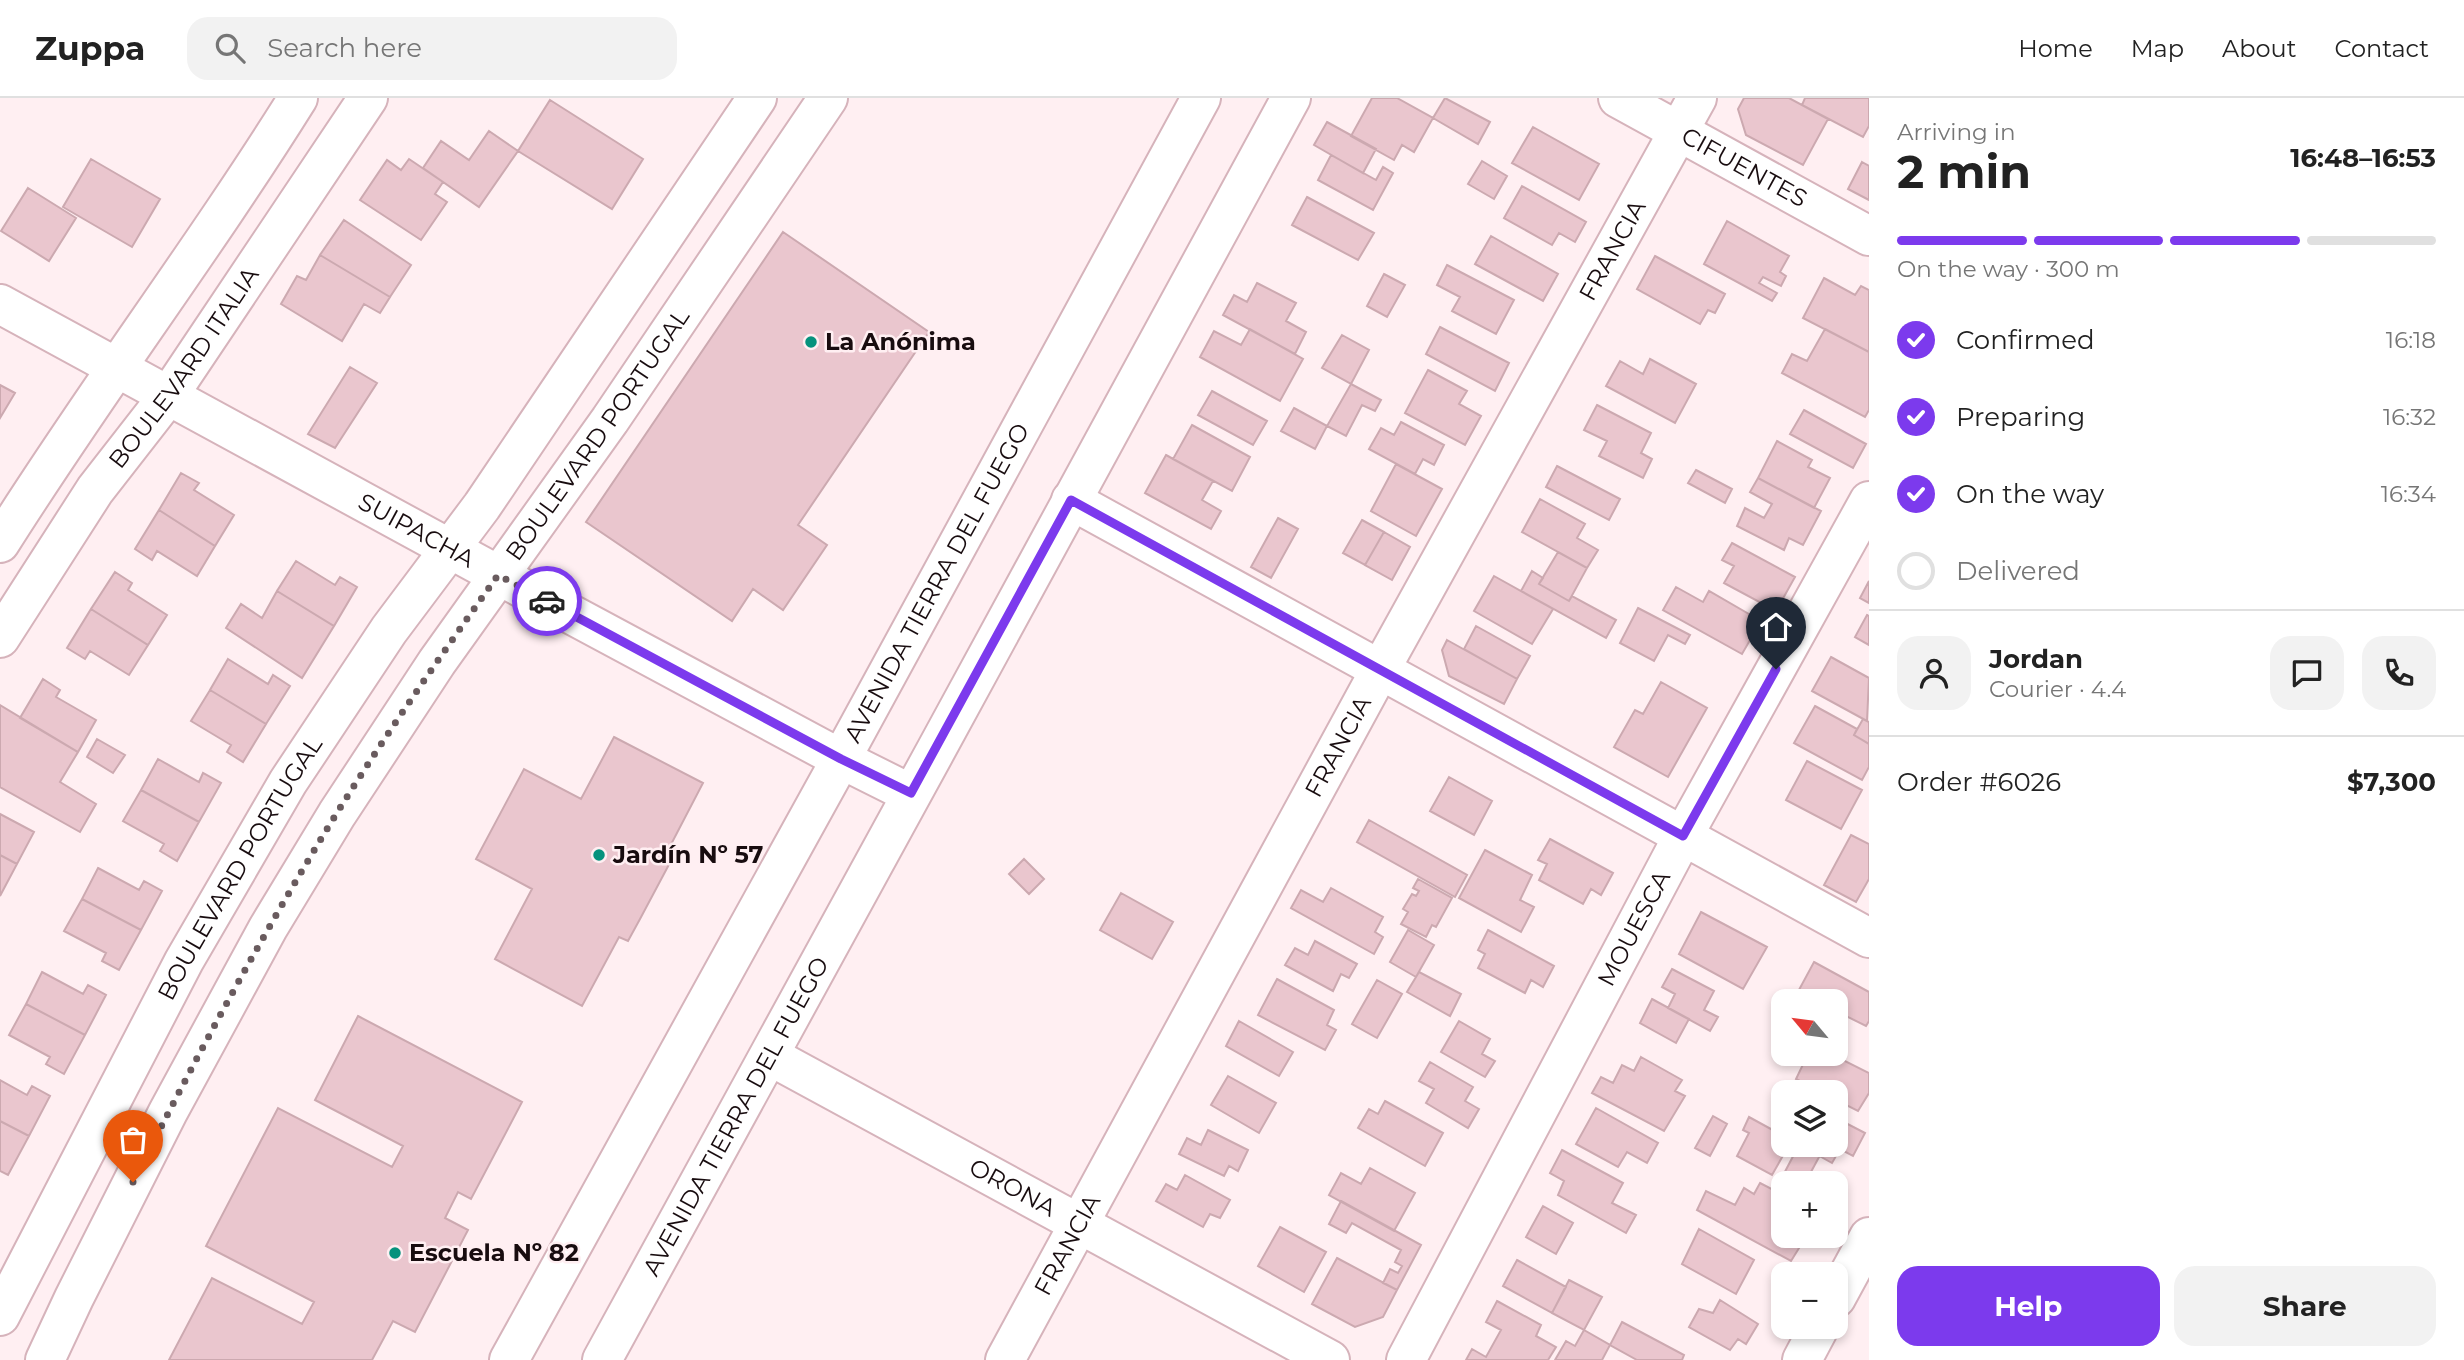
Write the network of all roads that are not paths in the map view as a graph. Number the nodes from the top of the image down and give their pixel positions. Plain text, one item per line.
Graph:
1 (298, 98) edge
2 (368, 98) edge
3 (757, 98) edge
4 (828, 98) edge
5 (1201, 98) edge
6 (1291, 98) edge
7 (1618, 98) edge
8 (1698, 98) edge
9 (1679, 132) junction
10 (1869, 236) edge
11 (0, 304) edge
12 (116, 366) junction
13 (169, 395) junction
14 (1071, 500) junction
15 (1869, 501) edge
16 (0, 543) edge
17 (450, 548) junction
18 (498, 575) junction
19 (0, 638) edge
20 (1380, 670) junction
21 (841, 759) junction
22 (911, 793) junction
23 (1683, 836) junction
24 (1869, 938) edge
25 (770, 1056) junction
26 (1080, 1224) junction
27 (1869, 1237) edge
28 (1848, 1276) edge
29 (0, 1316) edge
30 (1813, 1339) edge
31 (45, 1360) edge
32 (509, 1360) edge
33 (602, 1360) edge
34 (1005, 1360) edge
35 (1329, 1360) edge
36 (1406, 1360) edge
37 (1802, 1360) edge

1 - 12 street
2 - 13 street, BOULEVARD ITALIA
3 - 17 street, BOULEVARD PORTUGAL
4 - 18 street, BOULEVARD PORTUGAL
5 - 21 street, AVENIDA TIERRA DEL FUEGO
6 - 14 street, AVENIDA TIERRA DEL FUEGO
7 - 9 street, CIFUENTES
8 - 9 street, FRANCIA
9 - 10 street, CIFUENTES
9 - 20 street, FRANCIA
11 - 12 street, SUIPACHA
12 - 13 street, SUIPACHA
12 - 16 street
13 - 17 street, SUIPACHA
13 - 19 street, BOULEVARD ITALIA
14 - 20 street
14 - 22 street, AVENIDA TIERRA DEL FUEGO
15 - 23 street, MOUESCA
17 - 18 street, SUIPACHA
17 - 29 street, BOULEVARD PORTUGAL
18 - 21 street, SUIPACHA
18 - 31 street, BOULEVARD PORTUGAL
20 - 23 street
20 - 26 street, FRANCIA
21 - 22 street, SUIPACHA
21 - 32 street, AVENIDA TIERRA DEL FUEGO
22 - 25 street, AVENIDA TIERRA DEL FUEGO
23 - 24 street
23 - 36 street, MOUESCA
25 - 26 street, ORONA
25 - 33 street, AVENIDA TIERRA DEL FUEGO
26 - 34 street, FRANCIA
26 - 35 street, ORONA
27 - 28 street
30 - 37 street

